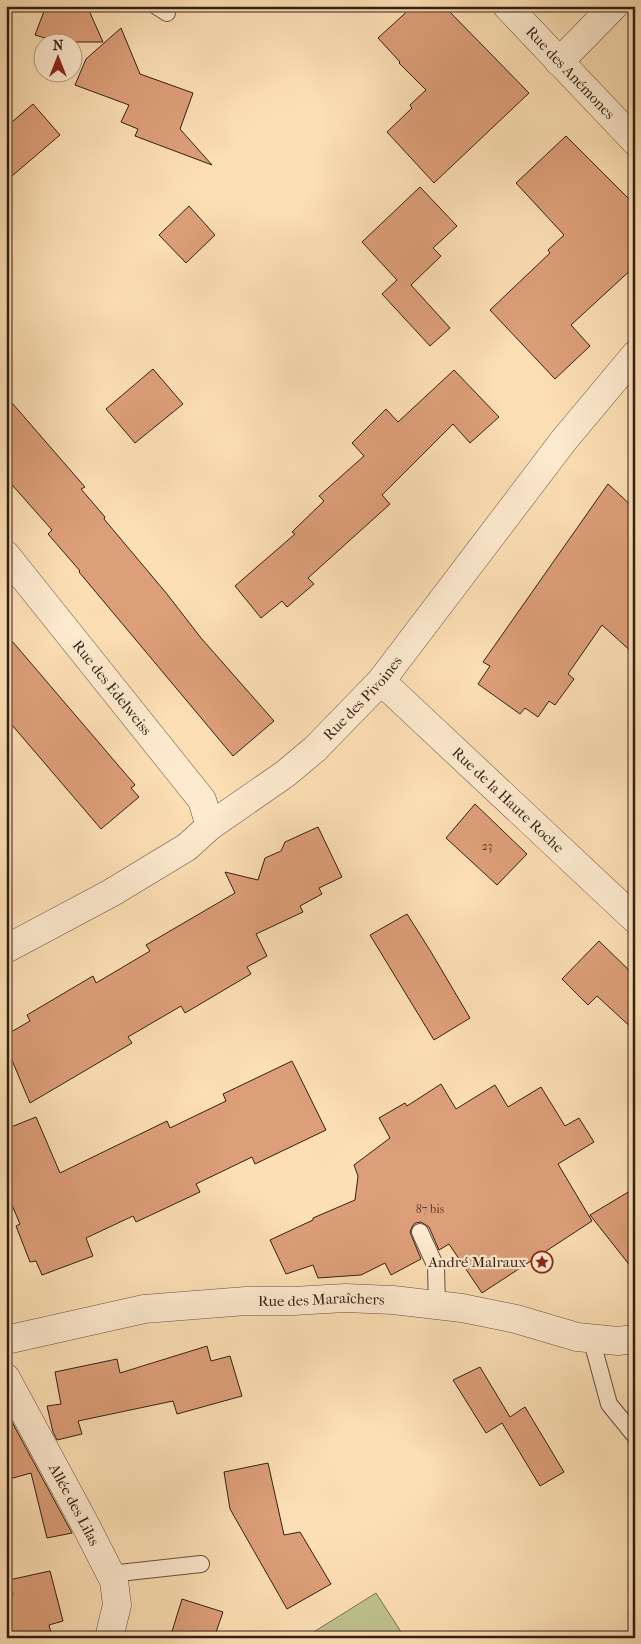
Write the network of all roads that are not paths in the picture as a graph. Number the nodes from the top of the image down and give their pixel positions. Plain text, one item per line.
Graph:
1 (507, 6) edge
2 (614, 6) edge
3 (559, 62) junction
4 (635, 141) edge
5 (635, 355) edge
6 (6, 555) edge
7 (381, 681) junction
8 (210, 826) junction
9 (635, 919) edge
10 (6, 949) edge
11 (420, 1232) dead end
12 (437, 1305) junction
13 (591, 1338) junction
14 (635, 1339) edge
15 (6, 1340) edge
16 (6, 1378) edge
17 (635, 1436) edge
18 (201, 1564) dead end
19 (110, 1574) junction
20 (109, 1638) edge

1 - 3 street, Rue des Anémones
2 - 3 street
3 - 4 street, Rue des Anémones
5 - 7 street, Rue des Pivoines
6 - 8 street, Rue des Edelweiss
7 - 8 street, Rue des Pivoines
7 - 9 street, Rue de la Haute Roche
8 - 10 street, Rue des Pivoines
11 - 12 lane
12 - 13 street, Rue des Maraîchers
12 - 15 street, Rue des Maraîchers
13 - 14 street, Rue des Maraîchers
13 - 17 lane
16 - 19 street, Allée des Lilas
18 - 19 lane
19 - 20 street, Allée des Lilas

